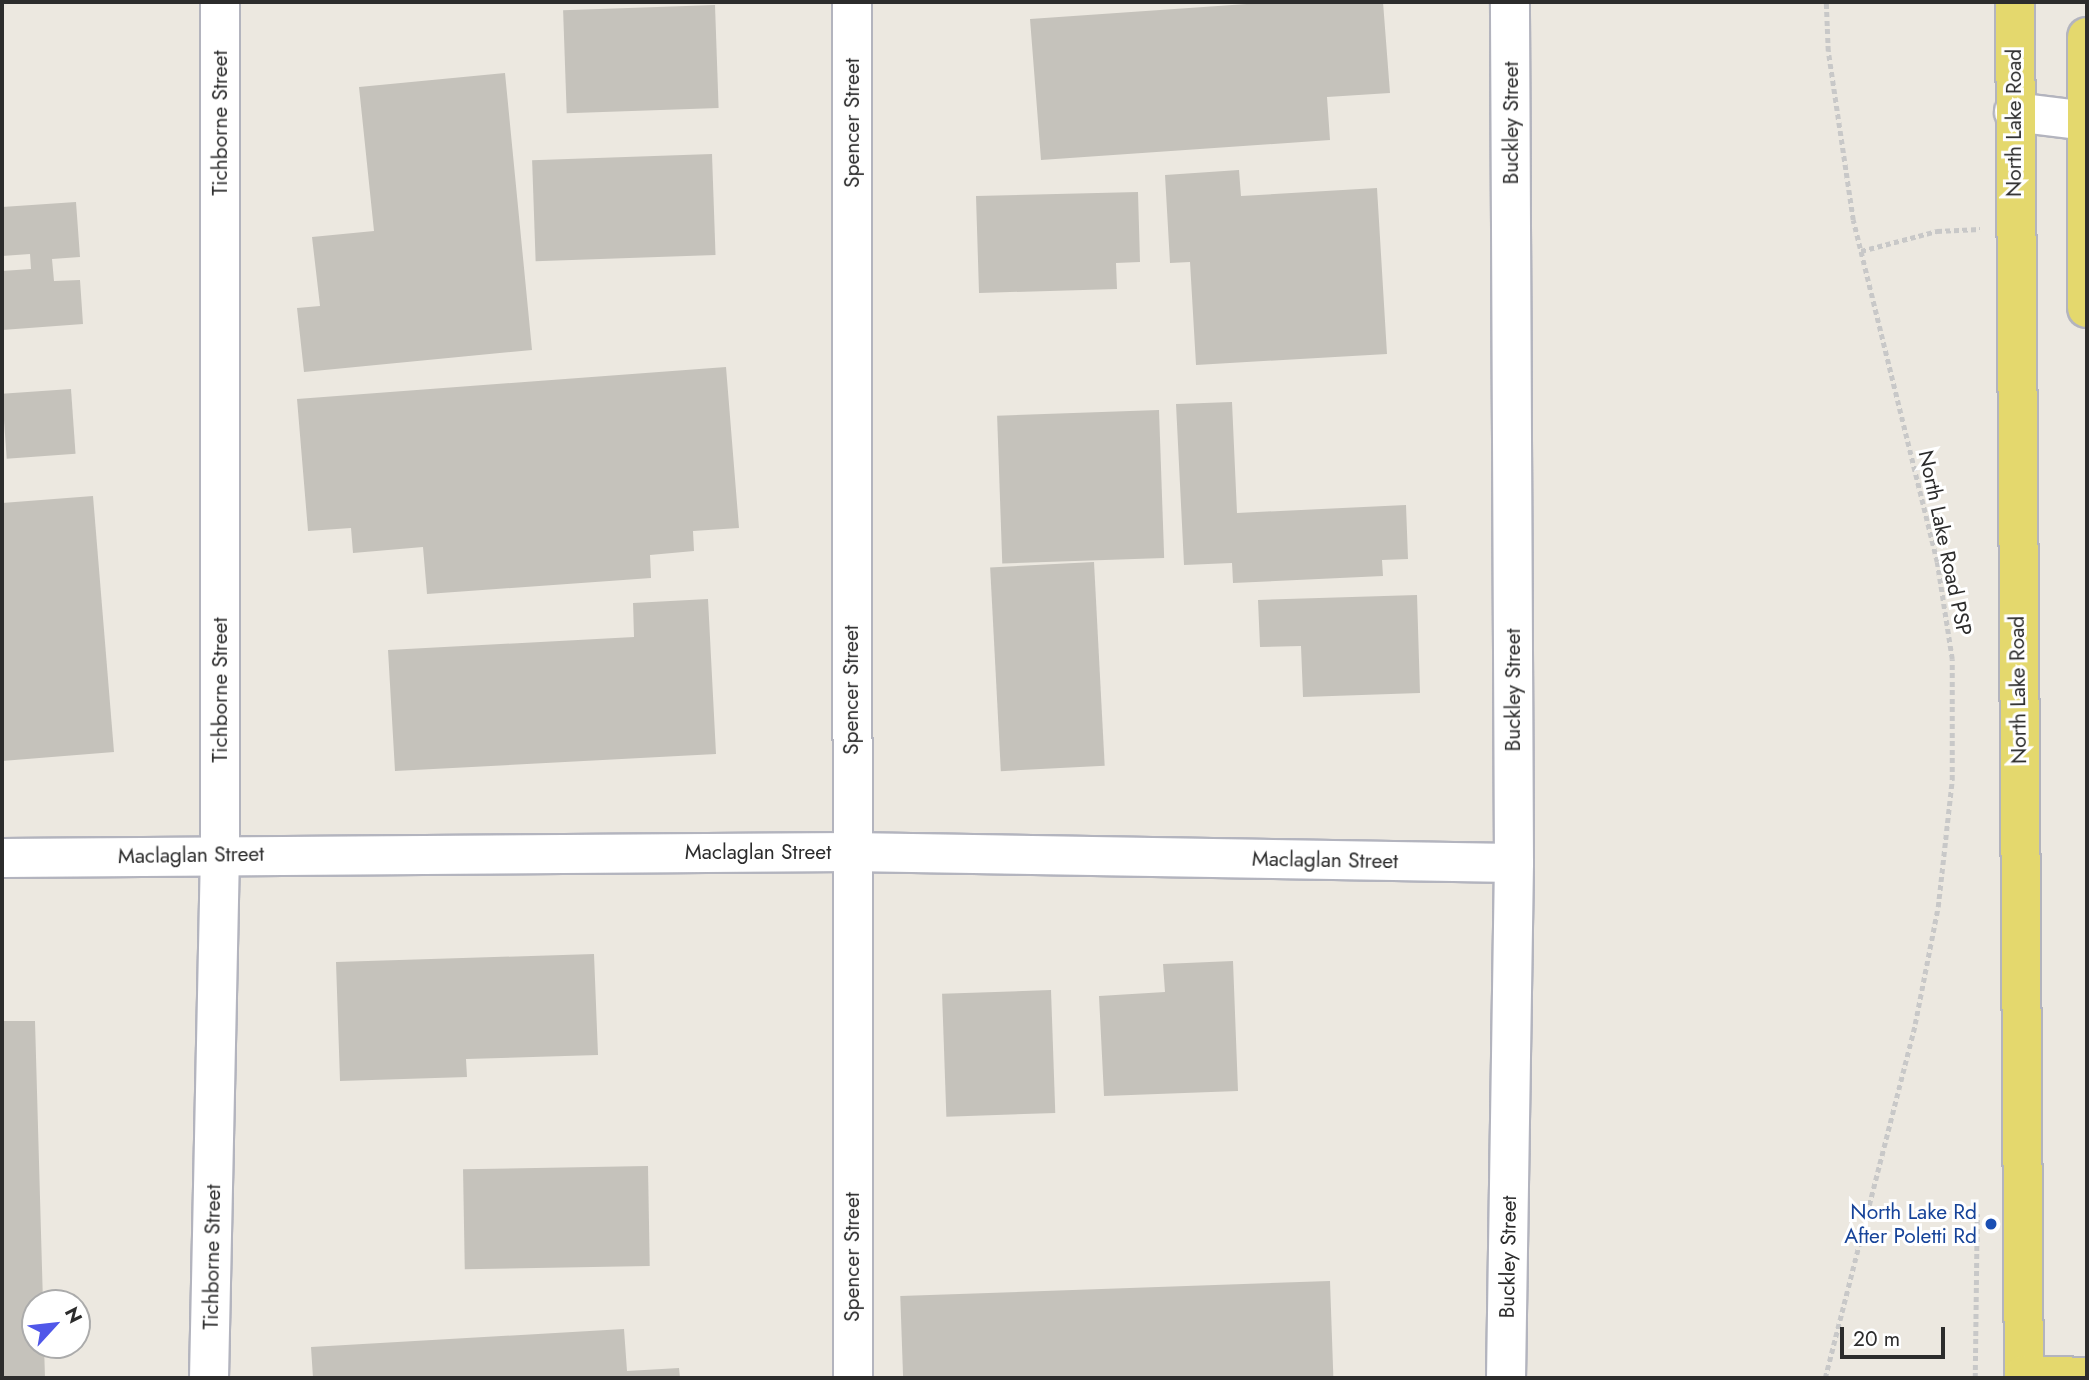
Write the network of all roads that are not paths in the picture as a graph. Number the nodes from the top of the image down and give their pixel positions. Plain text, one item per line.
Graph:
1 (220, 2) edge
2 (852, 2) edge
3 (1510, 2) edge
4 (2015, 2) edge
5 (2087, 37) edge
6 (2014, 112) junction
7 (2087, 121) edge
8 (2087, 308) edge
9 (850, 852) junction
10 (220, 854) junction
11 (2, 858) edge
12 (1514, 863) junction
13 (2024, 1377) edge
14 (2087, 1377) edge
15 (209, 1378) edge
16 (853, 1378) edge
17 (1506, 1378) edge

1 - 10 street, Tichborne Street
2 - 9 street, Spencer Street
3 - 12 street, Buckley Street
4 - 6 main road, North Lake Road
5 - 7 main road
6 - 7 street
6 - 13 main road, North Lake Road
7 - 8 main road
9 - 10 street, Maclaglan Street
9 - 12 street, Maclaglan Street
9 - 16 street, Spencer Street
10 - 11 street, Maclaglan Street
10 - 15 street, Tichborne Street
12 - 17 street, Buckley Street
13 - 14 main road

